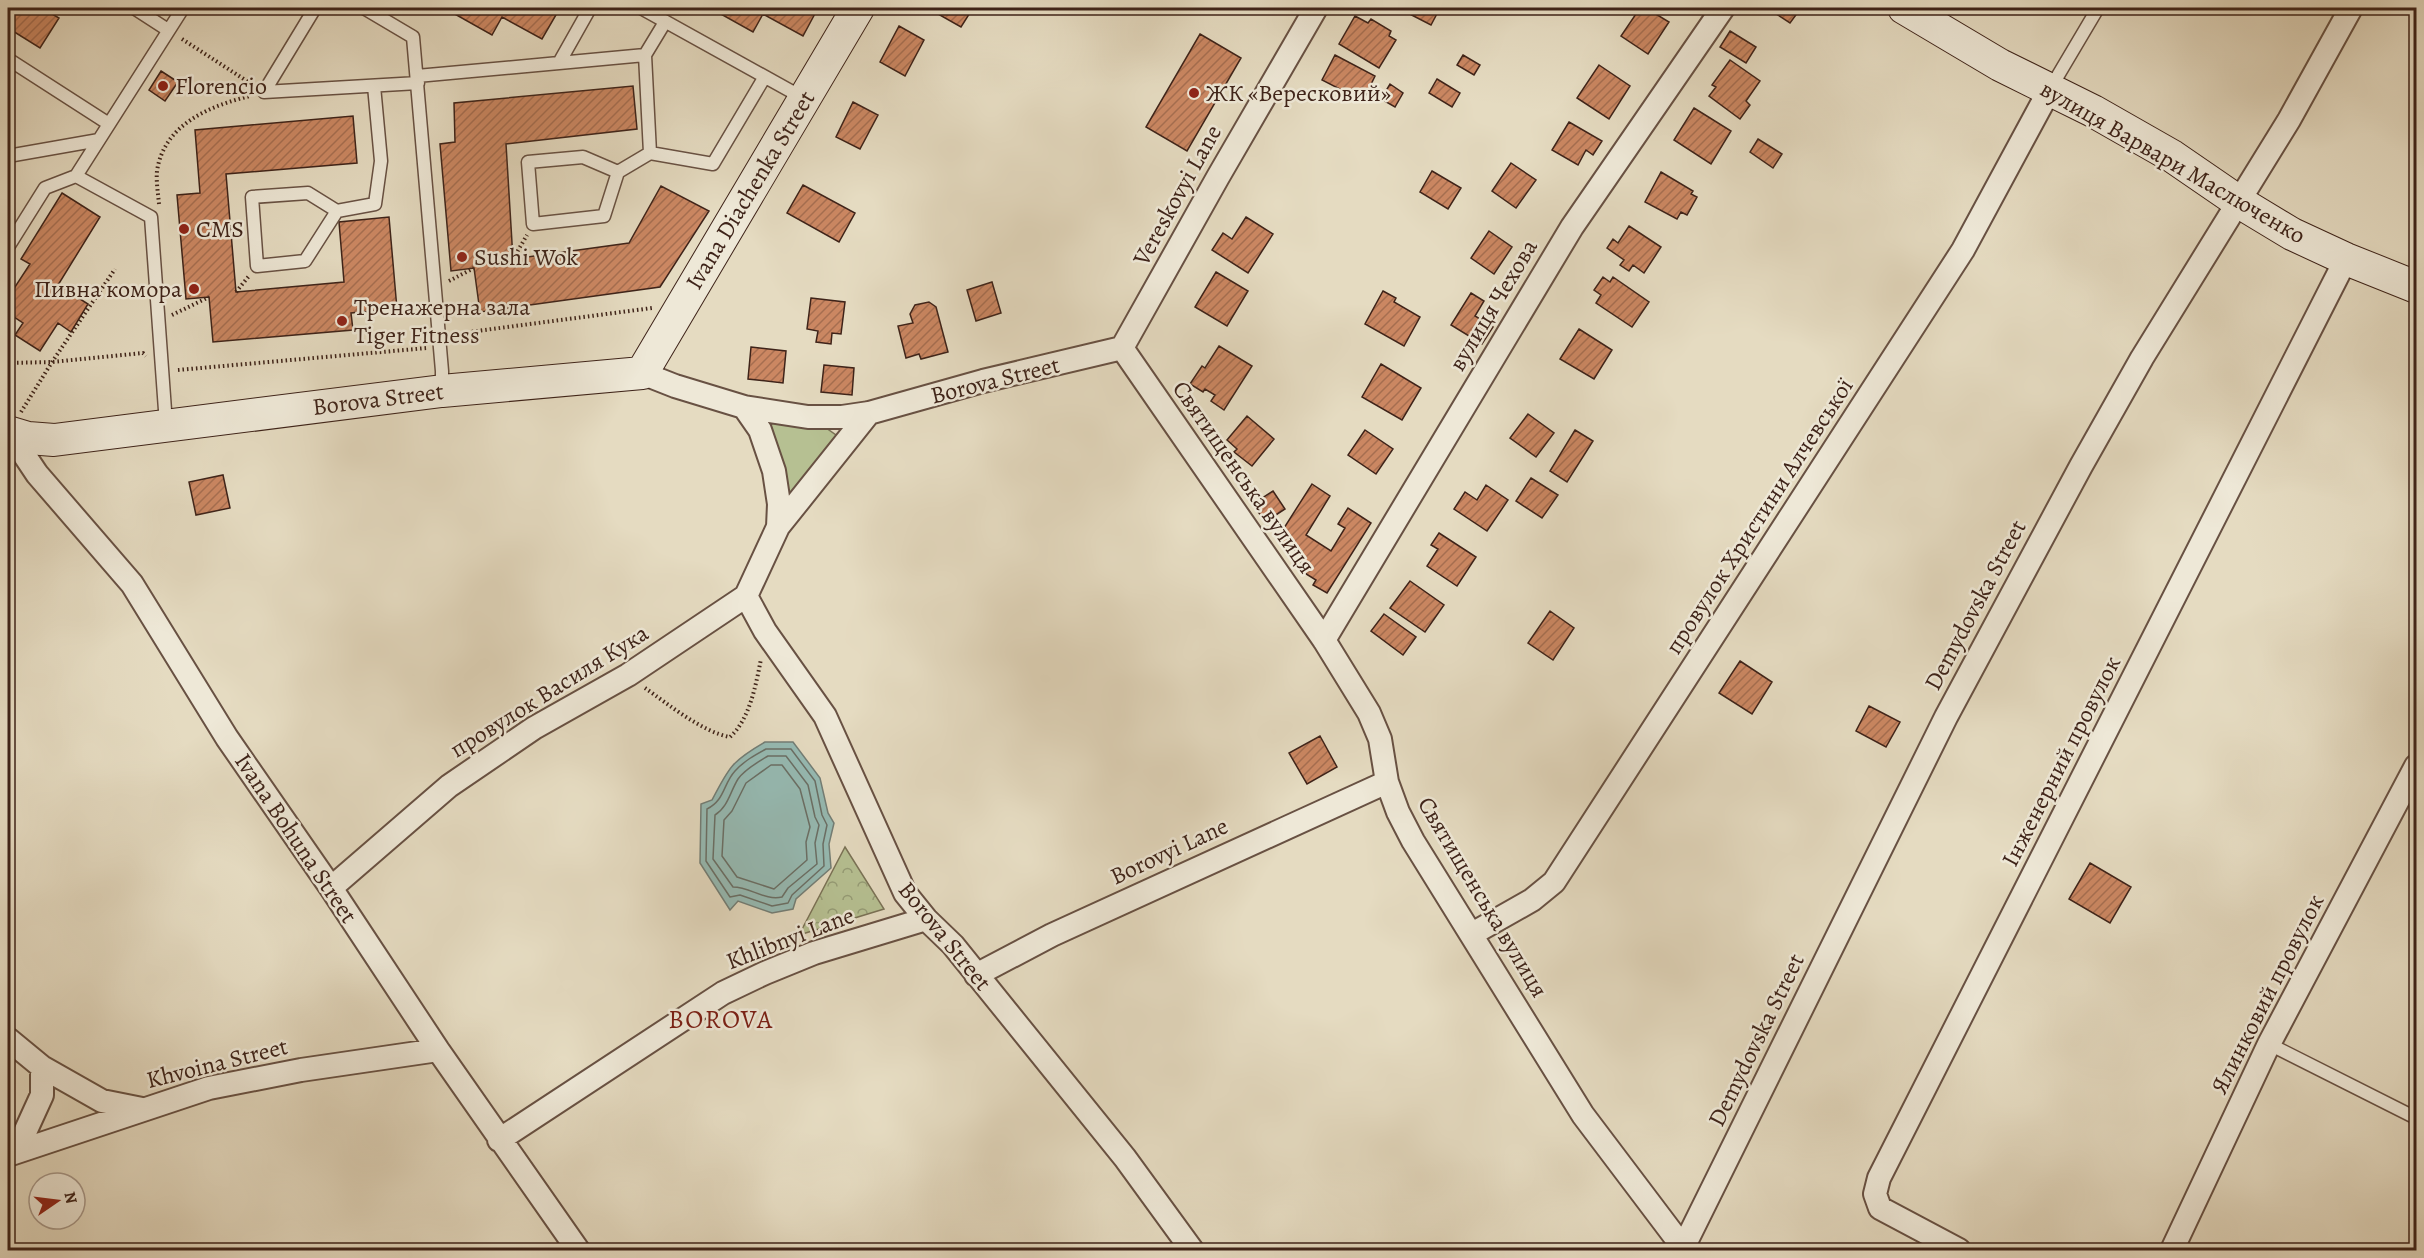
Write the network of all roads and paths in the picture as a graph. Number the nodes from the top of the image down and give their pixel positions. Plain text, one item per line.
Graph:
1 (134, 8) edge
2 (183, 8) edge
3 (315, 8) edge
4 (364, 8) edge
5 (590, 8) edge
6 (641, 8) edge
7 (858, 8) edge
8 (1316, 8) edge
9 (1723, 8) edge
10 (1904, 8) edge
11 (2098, 8) edge
12 (2351, 8) edge
13 (665, 22) junction
14 (168, 30) junction
15 (645, 55) junction
16 (8, 59) edge
17 (559, 63) junction
18 (764, 78) junction
19 (417, 79) junction
20 (374, 86) junction
21 (2050, 89) junction
22 (264, 92) junction
23 (805, 99) junction
24 (110, 124) junction
25 (99, 140) junction
26 (650, 153) junction
27 (8, 156) edge
28 (618, 172) junction
29 (76, 176) junction
30 (2239, 202) junction
31 (338, 211) junction
32 (151, 217) junction
33 (533, 224) junction
34 (8, 247) edge
35 (513, 259) dead end
36 (2346, 259) junction
37 (474, 268) dead end
38 (115, 269) dead end
39 (2416, 287) edge
40 (435, 289) junction
41 (209, 297) dead end
42 (661, 307) dead end
43 (159, 322) junction
44 (439, 342) junction
45 (1122, 348) junction
46 (51, 362) junction
47 (8, 363) edge
48 (162, 371) junction
49 (642, 373) junction
50 (442, 391) junction
51 (744, 407) junction
52 (869, 413) junction
53 (12, 425) edge
54 (166, 425) junction
55 (778, 527) junction
56 (746, 596) junction
57 (765, 631) junction
58 (1324, 640) junction
59 (628, 675) junction
60 (2416, 766) edge
61 (1388, 782) junction
62 (332, 888) junction
63 (926, 919) junction
64 (1472, 934) junction
65 (976, 975) junction
66 (8, 1039) edge
67 (2270, 1044) junction
68 (438, 1050) junction
69 (42, 1067) junction
70 (143, 1110) junction
71 (2416, 1118) edge
72 (499, 1140) junction
73 (12, 1154) edge
74 (1684, 1249) edge
75 (578, 1251) edge
76 (1192, 1251) edge
77 (1959, 1251) edge
78 (2172, 1251) edge

1 - 14 lane
2 - 14 lane
3 - 22 lane
4 - 19 lane
5 - 17 lane
6 - 13 lane
7 - 23 street, Ivana Diachenka Street
8 - 45 street, Vereskovyi Lane
9 - 58 street, вулиця Чехова
10 - 21 street, вулиця Варвари Маслюченко
11 - 21 lane
12 - 30 street, Demydovska Street
13 - 15 lane
13 - 18 lane
14 - 22 path
14 - 24 lane
15 - 17 lane
15 - 26 lane
16 - 24 lane
17 - 19 lane
18 - 23 lane
18 - 26 lane
19 - 20 lane
19 - 40 lane
20 - 22 lane
20 - 31 lane
21 - 30 street, вулиця Варвари Маслюченко
21 - 64 street, провулок Христини Алчевської
22 - 32 path
23 - 49 street, Ivana Diachenka Street
24 - 25 lane
25 - 27 lane
25 - 29 lane
26 - 28 lane
28 - 33 lane
28 - 33 lane
29 - 32 lane
29 - 34 lane
30 - 36 street, вулиця Варвари Маслюченко
30 - 74 street, Demydovska Street
31 - 31 lane
32 - 43 lane
33 - 35 path
36 - 39 street, вулиця Варвари Маслюченко
36 - 77 street, Інженерний провулок
37 - 40 path
38 - 46 path
40 - 44 lane
41 - 43 path
42 - 44 path
43 - 48 lane
44 - 48 path
44 - 50 lane
45 - 52 street, Borova Street
45 - 58 street, Святищенська вулиця
46 - 47 path
46 - 48 path
46 - 53 path
48 - 54 lane
49 - 50 street, Borova Street
49 - 51 street, Borova Street
50 - 54 street, Borova Street
51 - 52 street, Borova Street
51 - 55 street
52 - 55 street
53 - 54 street, Borova Street
53 - 62 street, Ivana Bohuna Street
55 - 56 street
56 - 57 street, Borova Street
56 - 59 street, провулок Василя Кука
57 - 59 path
57 - 63 street, Borova Street
58 - 61 street, Святищенська вулиця
59 - 62 street, провулок Василя Кука
60 - 67 street, Ялинковий провулок
61 - 64 street, Святищенська вулиця
61 - 65 street, Borovyi Lane
62 - 68 street, Ivana Bohuna Street
63 - 65 street, Borova Street
63 - 72 street, Khlibnyi Lane
64 - 74 street, Святищенська вулиця
65 - 76 street, Borova Street
66 - 69 street
67 - 71 lane
67 - 78 street, Ялинковий провулок
68 - 70 street, Khvoina Street
68 - 72 street, Ivana Bohuna Street
69 - 70 street
69 - 73 street, Khvoina Street
70 - 73 street, Khvoina Street
72 - 75 street, Ivana Bohuna Street

